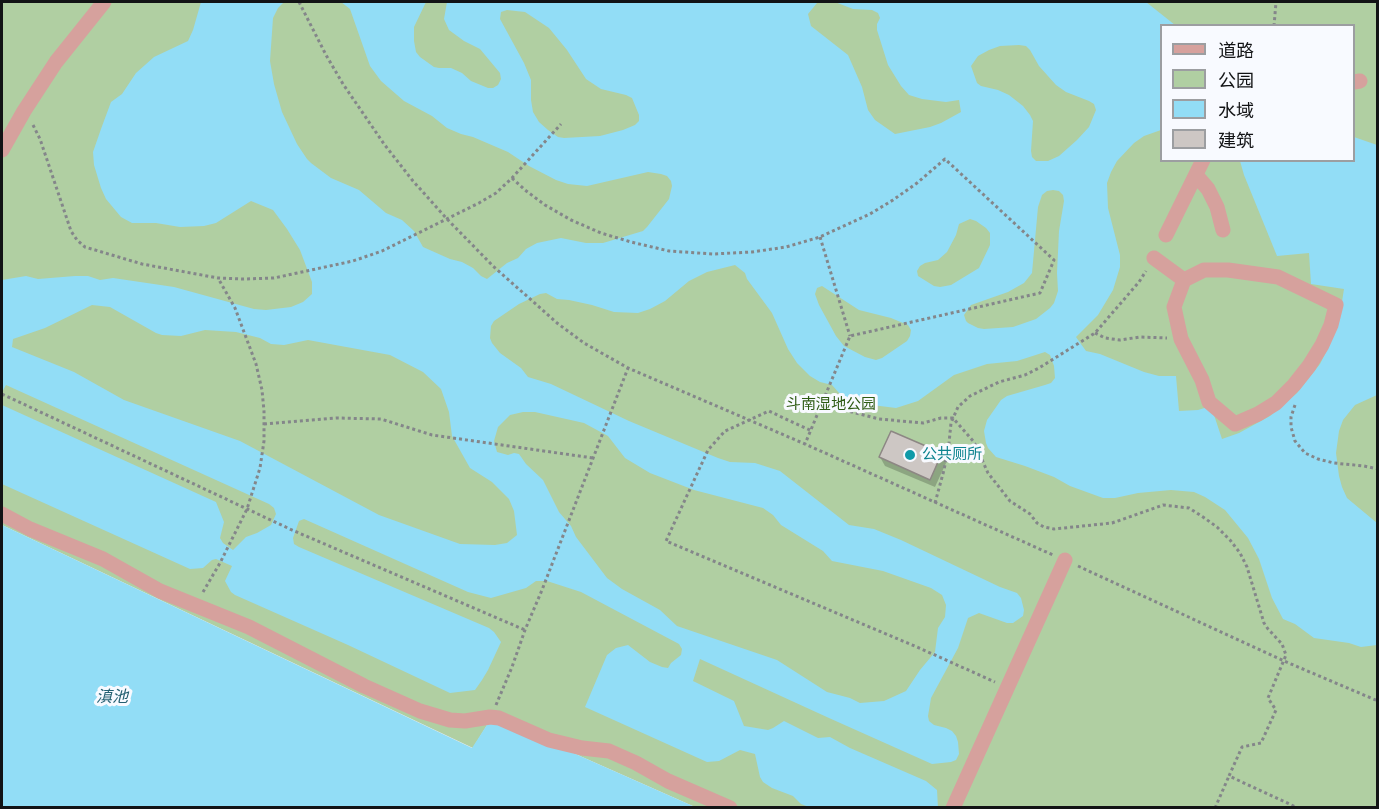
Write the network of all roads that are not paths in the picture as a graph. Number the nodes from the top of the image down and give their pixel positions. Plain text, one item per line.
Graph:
1 (104, 2) edge
2 (2, 150) edge
3 (1202, 162) edge
4 (1196, 175) junction
5 (1223, 230) dead end
6 (1166, 235) dead end
7 (1154, 258) road end
8 (1184, 280) junction
9 (2, 513) edge
10 (1065, 560) road end
11 (730, 807) edge
12 (952, 807) edge

1 - 2 street
3 - 4 street
4 - 5 street
4 - 6 street
7 - 8 street
8 - 8 street
9 - 11 street
10 - 12 street

